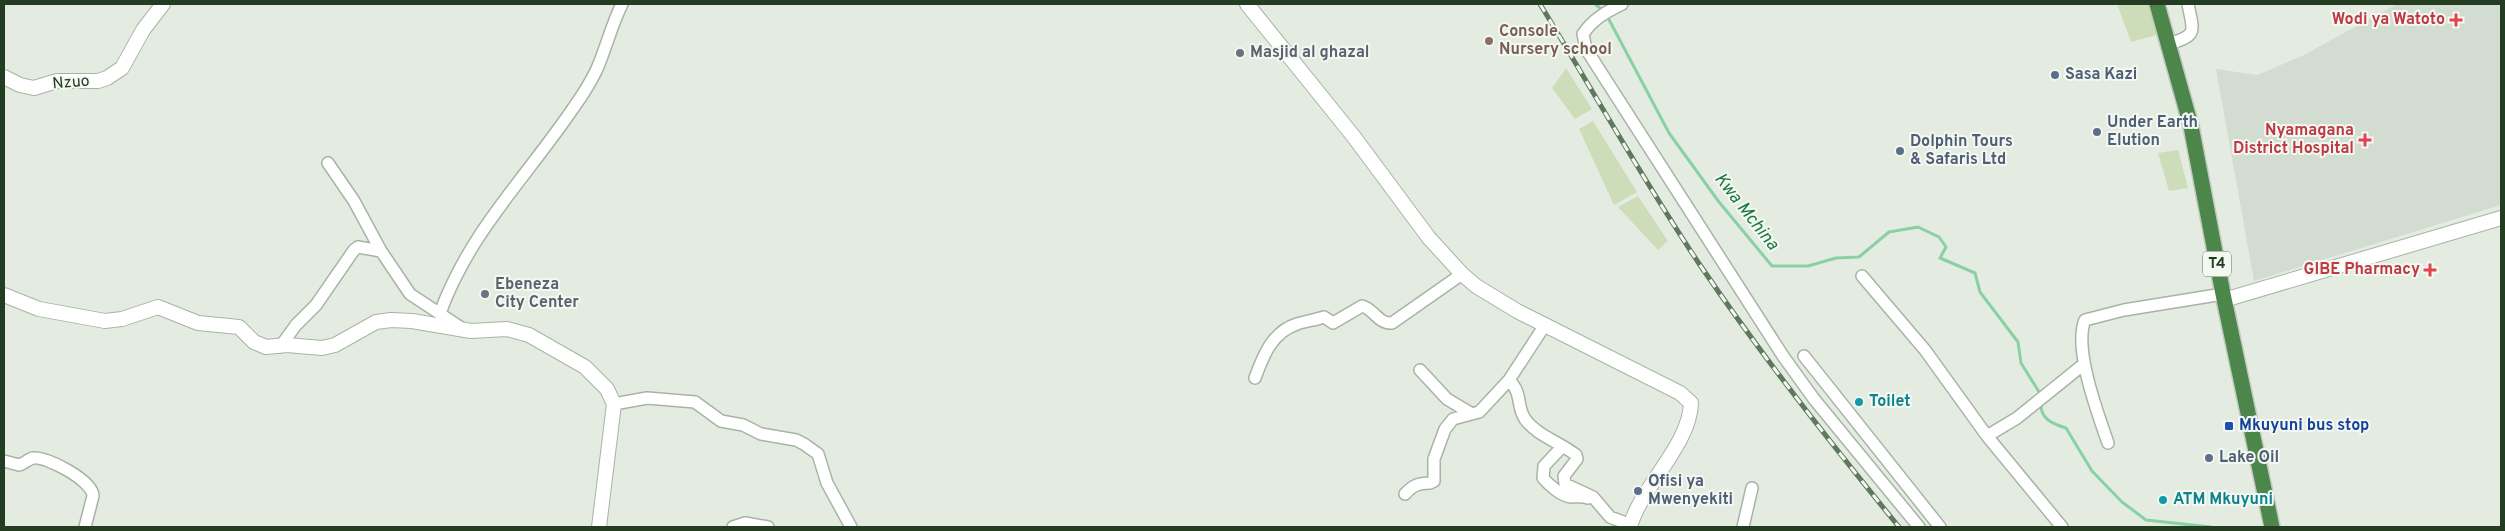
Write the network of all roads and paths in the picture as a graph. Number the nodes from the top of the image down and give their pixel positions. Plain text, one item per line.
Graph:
1 (163, 4) edge
2 (622, 4) edge
3 (1247, 4) edge
4 (1622, 4) edge
5 (2157, 4) edge
6 (2188, 4) edge
7 (2169, 44) junction
8 (4, 77) edge
9 (328, 163) dead end
10 (2501, 218) edge
11 (381, 251) junction
12 (1462, 274) junction
13 (1862, 276) dead end
14 (4, 295) edge
15 (2223, 297) junction
16 (440, 313) junction
17 (1545, 325) junction
18 (460, 328) junction
19 (280, 347) junction
20 (1804, 356) dead end
21 (2084, 364) junction
22 (1420, 370) dead end
23 (1255, 378) dead end
24 (1509, 380) junction
25 (614, 404) junction
26 (1472, 414) junction
27 (1987, 436) junction
28 (2108, 443) dead end
29 (1562, 447) junction
30 (4, 461) edge
31 (1752, 488) dead end
32 (1405, 494) dead end
33 (1596, 501) junction
34 (602, 525) edge
35 (1631, 526) edge
36 (85, 527) edge
37 (733, 527) edge
38 (768, 527) edge
39 (851, 527) edge
40 (1743, 527) edge
41 (1919, 527) edge
42 (1940, 527) edge
43 (2062, 527) edge
44 (2272, 527) edge

1 - 8 street, Nzuo
2 - 16 street
3 - 12 street
4 - 41 street
5 - 7 highway, T4
6 - 7 street
7 - 15 highway, T4
9 - 11 street
10 - 15 street
11 - 16 street
11 - 19 street
12 - 17 street
12 - 23 street
13 - 27 street
14 - 19 street
15 - 21 street
15 - 44 highway, T4
16 - 18 street
17 - 24 street
17 - 35 street
18 - 19 street
18 - 25 street
20 - 42 street
21 - 27 street
21 - 28 street
22 - 26 street
24 - 26 street
24 - 29 street
25 - 34 street
25 - 39 street
26 - 32 street
27 - 43 street
29 - 33 street
29 - 33 street
30 - 36 street
31 - 40 street
33 - 35 street
37 - 38 street

